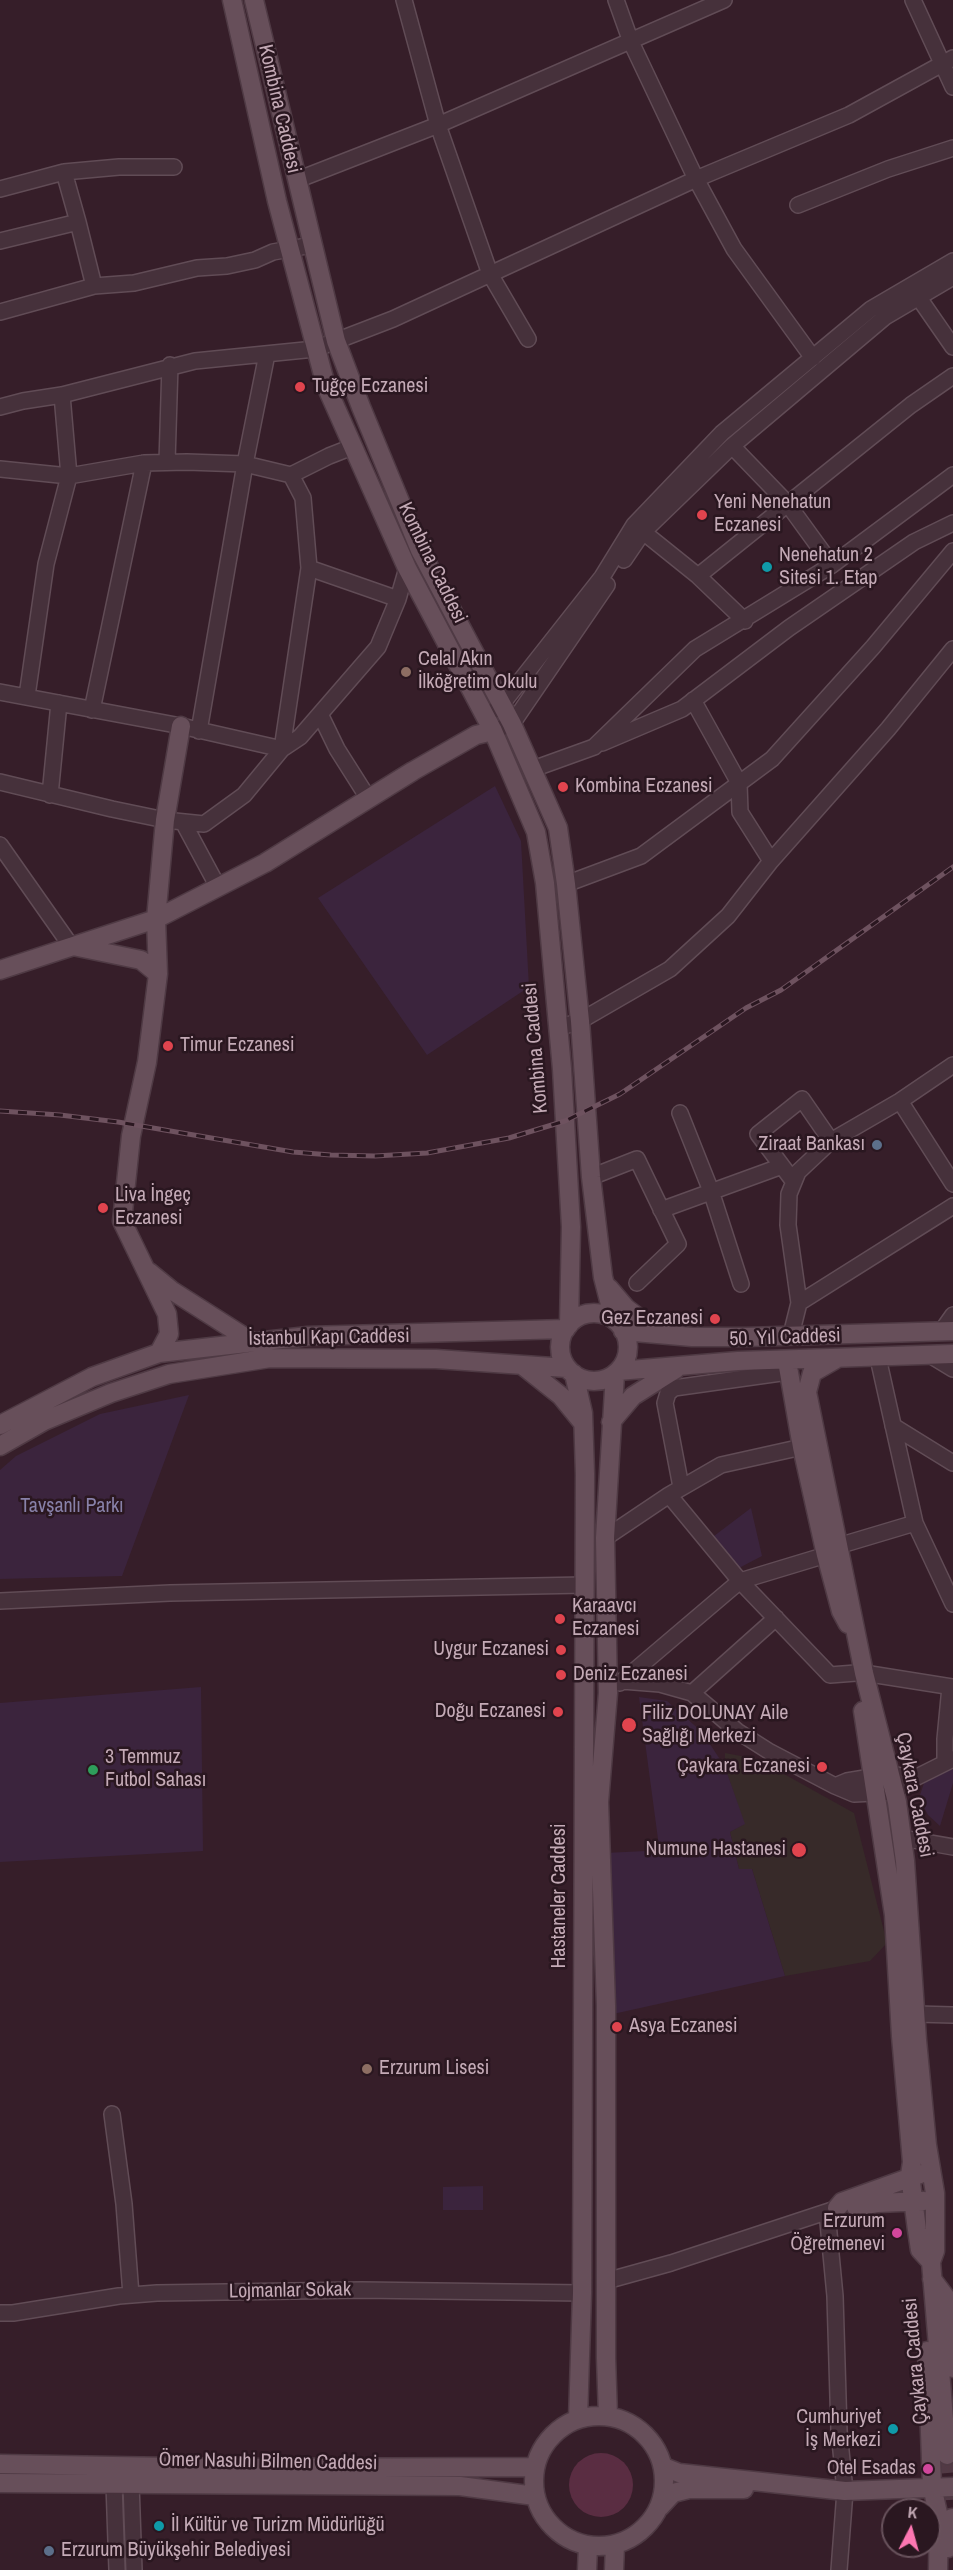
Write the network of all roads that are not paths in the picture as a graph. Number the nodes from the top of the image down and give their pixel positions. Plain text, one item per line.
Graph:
1 (232, 0) edge
2 (254, 0) edge
3 (404, 0) edge
4 (616, 0) edge
5 (724, 0) edge
6 (914, 0) edge
7 (631, 42) junction
8 (948, 60) edge
9 (953, 87) edge
10 (438, 124) junction
11 (953, 148) edge
12 (174, 167) dead end
13 (64, 172) junction
14 (696, 179) junction
15 (297, 180) junction
16 (0, 189) edge
17 (798, 205) dead end
18 (78, 222) junction
19 (0, 241) edge
20 (312, 245) junction
21 (291, 249) junction
22 (953, 261) edge
23 (490, 274) junction
24 (953, 277) edge
25 (94, 286) junction
26 (919, 298) junction
27 (0, 312) edge
28 (528, 339) dead end
29 (336, 341) junction
30 (953, 346) edge
31 (315, 349) junction
32 (267, 354) junction
33 (813, 358) junction
34 (170, 365) junction
35 (953, 376) edge
36 (62, 395) junction
37 (0, 407) edge
38 (732, 446) junction
39 (352, 447) junction
40 (167, 462) junction
41 (144, 463) junction
42 (245, 464) junction
43 (0, 469) edge
44 (953, 475) edge
45 (69, 476) junction
46 (291, 476) junction
47 (787, 503) junction
48 (953, 523) edge
49 (639, 529) junction
50 (953, 551) edge
51 (832, 565) junction
52 (407, 567) junction
53 (309, 568) junction
54 (698, 576) junction
55 (398, 599) junction
56 (745, 621) junction
57 (953, 649) edge
58 (0, 692) edge
59 (27, 696) junction
60 (693, 700) junction
61 (59, 703) junction
62 (502, 704) junction
63 (92, 710) junction
64 (320, 714) junction
65 (512, 724) junction
66 (181, 726) junction
67 (485, 728) junction
68 (199, 731) junction
69 (594, 747) junction
70 (282, 749) junction
71 (533, 769) junction
72 (0, 782) edge
73 (739, 783) junction
74 (50, 795) junction
75 (368, 798) junction
76 (174, 821) junction
77 (0, 845) edge
78 (771, 861) junction
79 (566, 884) junction
80 (218, 887) junction
81 (156, 919) junction
82 (71, 946) junction
83 (0, 970) edge
84 (158, 974) junction
85 (580, 1021) junction
86 (558, 1028) junction
87 (953, 1065) edge
88 (900, 1101) junction
89 (680, 1113) dead end
90 (831, 1141) junction
91 (782, 1166) junction
92 (591, 1177) junction
93 (794, 1182) junction
94 (953, 1184) edge
95 (711, 1191) junction
96 (953, 1207) edge
97 (661, 1209) junction
98 (143, 1267) junction
99 (605, 1283) junction
100 (637, 1283) dead end
101 (741, 1284) dead end
102 (799, 1303) junction
103 (953, 1315) edge
104 (619, 1326) junction
105 (568, 1327) junction
106 (660, 1334) junction
107 (791, 1335) junction
108 (949, 1336) edge
109 (251, 1341) junction
110 (159, 1353) junction
111 (841, 1354) junction
112 (953, 1354) edge
113 (930, 1355) junction
114 (878, 1358) junction
115 (522, 1365) junction
116 (677, 1368) junction
117 (953, 1369) edge
118 (571, 1371) junction
119 (617, 1372) junction
120 (791, 1372) junction
121 (611, 1422) junction
122 (584, 1424) junction
123 (0, 1425) edge
124 (893, 1426) junction
125 (0, 1446) edge
126 (802, 1447) junction
127 (953, 1463) edge
128 (675, 1491) junction
129 (915, 1523) junction
130 (605, 1538) junction
131 (832, 1551) junction
132 (740, 1581) junction
133 (585, 1585) junction
134 (0, 1601) edge
135 (952, 1602) edge
136 (776, 1618) junction
137 (849, 1626) junction
138 (860, 1673) junction
139 (615, 1687) junction
140 (951, 1687) edge
141 (692, 1693) junction
142 (949, 1761) edge
143 (883, 1784) junction
144 (902, 1838) junction
145 (953, 1847) edge
146 (916, 2014) junction
147 (953, 2014) edge
148 (112, 2114) dead end
149 (932, 2171) junction
150 (910, 2175) junction
151 (935, 2199) junction
152 (914, 2202) junction
153 (832, 2210) junction
154 (932, 2270) junction
155 (606, 2281) junction
156 (582, 2293) junction
157 (131, 2295) junction
158 (950, 2302) edge
159 (0, 2313) edge
160 (953, 2368) edge
161 (608, 2416) junction
162 (578, 2419) junction
163 (944, 2461) edge
164 (0, 2464) edge
165 (535, 2467) junction
166 (664, 2467) junction
167 (122, 2475) junction
168 (0, 2482) edge
169 (932, 2486) junction
170 (953, 2487) edge
171 (845, 2491) junction
172 (535, 2496) junction
173 (660, 2507) junction
174 (948, 2517) edge
175 (615, 2545) junction
176 (588, 2546) junction
177 (117, 2570) edge
178 (134, 2570) edge
179 (587, 2570) edge
180 (614, 2570) edge
181 (839, 2570) edge
182 (938, 2570) edge
183 (948, 2570) edge

1 - 21 main road, Kombina Caddesi
2 - 15 main road, Kombina Caddesi
3 - 10 street
4 - 7 street
5 - 7 street
6 - 8 street
7 - 10 street
7 - 14 street
8 - 9 street
8 - 14 street
10 - 15 street
10 - 23 street
11 - 17 street
12 - 13 street
13 - 16 street
13 - 18 street
14 - 23 street
14 - 33 street
15 - 20 main road, Kombina Caddesi
18 - 19 street
18 - 25 street
20 - 21 street
20 - 29 main road, Kombina Caddesi
21 - 25 street
21 - 31 main road, Kombina Caddesi
22 - 33 street
23 - 28 street
23 - 29 street
24 - 26 street
25 - 27 street
26 - 30 street
26 - 38 street
29 - 31 street
29 - 62 main road, Kombina Caddesi
31 - 32 street
31 - 39 main road, Kombina Caddesi
32 - 34 street
32 - 42 street
33 - 49 street
34 - 36 street
34 - 40 street
35 - 47 street
36 - 37 street
36 - 45 street
38 - 47 street
38 - 49 street
39 - 46 street
39 - 52 main road, Kombina Caddesi
40 - 41 street
40 - 42 street
41 - 45 street
41 - 63 street
42 - 46 street
42 - 68 street
43 - 45 street
44 - 51 street
45 - 59 street
46 - 53 street
47 - 51 street
47 - 54 street
48 - 60 street
49 - 54 street
49 - 62 street
49 - 65 street
50 - 73 street
51 - 56 street
52 - 55 street
52 - 67 main road, Kombina Caddesi
53 - 55 street
53 - 70 street
54 - 56 street
55 - 64 street
56 - 69 street
57 - 78 street
58 - 59 street
59 - 61 street
60 - 69 street
60 - 73 street
61 - 63 street
61 - 74 street
62 - 65 main road, Kombina Caddesi
62 - 67 street
63 - 66 street
64 - 70 street
64 - 75 street
65 - 67 street
65 - 71 main road, Kombina Caddesi
66 - 68 street
66 - 76 main road
67 - 75 main road
67 - 86 main road, Kombina Caddesi
68 - 70 street
69 - 71 street
70 - 76 street
71 - 79 main road, Kombina Caddesi
72 - 74 street
73 - 78 street
73 - 79 street
74 - 76 street
75 - 80 main road
76 - 80 street
76 - 81 main road
77 - 82 street
78 - 85 street
79 - 85 main road, Kombina Caddesi
80 - 81 main road
81 - 82 main road
81 - 84 main road
82 - 83 main road
82 - 84 main road
84 - 98 main road
85 - 86 street
85 - 92 main road, Kombina Caddesi
86 - 105 main road, Kombina Caddesi
87 - 88 street
88 - 90 street
88 - 94 street
89 - 95 street
90 - 91 street
90 - 93 street
91 - 93 street
91 - 95 street
92 - 97 street
92 - 99 main road, Kombina Caddesi
93 - 102 street
95 - 97 street
95 - 101 street
96 - 102 street
97 - 100 street
98 - 109 main road
98 - 110 main road
99 - 104 main road, Kombina Caddesi
99 - 106 main road
102 - 107 street
103 - 108 street
104 - 105 main road
104 - 106 main road, 50. Yıl Caddesi
104 - 119 main road
105 - 109 main road
105 - 118 main road
106 - 107 main road, 50. Yıl Caddesi
107 - 108 main road, 50. Yıl Caddesi
108 - 111 main road, Çaykara Caddesi
109 - 110 main road
110 - 123 main road
111 - 114 main road, 50. Yıl Caddesi
111 - 120 main road, 50. Yıl Caddesi
111 - 131 main road, Çaykara Caddesi
112 - 113 main road, 50. Yıl Caddesi
113 - 114 main road, 50. Yıl Caddesi
113 - 117 street
114 - 124 street
115 - 118 main road, İstanbul Kapı Caddesi
115 - 122 main road
115 - 125 main road, İstanbul Kapı Caddesi
116 - 119 main road, 50. Yıl Caddesi
116 - 120 main road, 50. Yıl Caddesi
116 - 121 main road
118 - 119 main road
118 - 122 main road, Hastaneler Caddesi
119 - 121 main road, Hastaneler Caddesi
120 - 126 main road
120 - 128 street
120 - 137 main road, Çaykara Caddesi
121 - 130 main road, Hastaneler Caddesi
122 - 133 main road, Hastaneler Caddesi
124 - 127 street
124 - 129 street
126 - 128 street
126 - 131 main road
128 - 130 street
128 - 132 street
129 - 131 street
129 - 135 street
130 - 139 main road, Hastaneler Caddesi
131 - 132 street
131 - 137 main road
131 - 138 main road, Çaykara Caddesi
132 - 136 street
132 - 139 street
133 - 134 street
133 - 156 main road, Hastaneler Caddesi
136 - 138 street
136 - 141 street
137 - 138 main road, Çaykara Caddesi
138 - 140 street
138 - 143 main road, Çaykara Caddesi
139 - 141 street
139 - 155 main road, Hastaneler Caddesi
140 - 142 street
141 - 143 street
142 - 143 street
143 - 144 main road, Çaykara Caddesi
143 - 150 main road, Çaykara Caddesi
144 - 145 street
144 - 146 main road, Çaykara Caddesi
146 - 147 street
146 - 149 main road, Çaykara Caddesi
148 - 157 street
149 - 150 main road
149 - 151 main road, Çaykara Caddesi
150 - 152 main road, Çaykara Caddesi
150 - 153 main road
151 - 152 main road
151 - 154 main road, Çaykara Caddesi
152 - 153 main road
152 - 154 main road, Çaykara Caddesi
153 - 155 street
153 - 171 street
154 - 158 main road
154 - 163 main road, Çaykara Caddesi
155 - 161 main road, Hastaneler Caddesi
156 - 157 street, Lojmanlar Sokak
156 - 162 main road, Hastaneler Caddesi
157 - 159 street, Lojmanlar Sokak
158 - 160 main road
161 - 162 main road
161 - 166 main road
162 - 165 main road
163 - 169 main road, Çaykara Caddesi
164 - 167 main road, Ömer Nasuhi Bilmen Caddesi
165 - 167 main road, Ömer Nasuhi Bilmen Caddesi
165 - 172 main road
166 - 171 main road
166 - 173 main road
167 - 168 main road, Ömer Nasuhi Bilmen Caddesi
167 - 172 main road, Ömer Nasuhi Bilmen Caddesi
167 - 177 street
167 - 178 street
169 - 170 main road
169 - 171 main road
169 - 174 main road, Çaykara Caddesi
171 - 173 main road
171 - 181 street
172 - 176 main road
173 - 175 main road
174 - 182 main road
174 - 183 main road
175 - 176 main road
175 - 180 main road
176 - 179 main road

